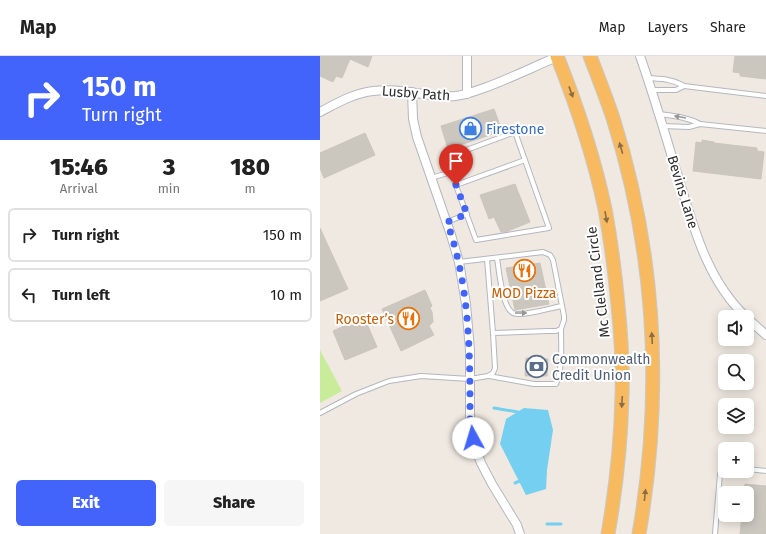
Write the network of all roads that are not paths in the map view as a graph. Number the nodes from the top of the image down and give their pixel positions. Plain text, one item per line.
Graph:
1 (467, 56) edge
2 (558, 56) edge
3 (590, 56) edge
4 (640, 56) edge
5 (648, 78) junction
6 (684, 86) junction
7 (652, 90) junction
8 (412, 92) junction
9 (467, 94) junction
10 (766, 96) edge
11 (320, 112) edge
12 (659, 114) junction
13 (700, 124) junction
14 (663, 126) junction
15 (766, 131) edge
16 (525, 160) junction
17 (451, 172) junction
18 (431, 179) junction
19 (456, 185) junction
20 (467, 214) junction
21 (447, 222) junction
22 (497, 258) junction
23 (487, 259) junction
24 (459, 262) junction
25 (562, 306) junction
26 (739, 310) edge
27 (754, 325) edge
28 (561, 329) junction
29 (493, 333) junction
30 (766, 335) edge
31 (488, 376) junction
32 (470, 379) junction
33 (320, 413) edge
34 (754, 470) edge
35 (766, 471) edge
36 (720, 478) edge
37 (520, 534) edge
38 (608, 534) edge
39 (639, 534) edge
40 (715, 534) edge

1 - 9 street
2 - 9 street, Lusby Path
2 -> 38 highway, Mc Clelland Circle
39 -> 3 highway
4 - 5 street, Bevins Lane
5 - 6 lane
5 - 7 street, Bevins Lane
6 - 7 lane
6 - 10 lane
7 - 12 street, Bevins Lane
8 - 9 street, Lusby Path
8 - 11 street, Lusby Path
8 - 18 street
13 -> 12 lane
12 - 14 street, Bevins Lane
13 - 14 lane
13 - 15 lane
14 - 26 street, Bevins Lane
16 - 17 lane
16 - 19 lane
16 - 20 lane
17 - 18 lane
17 - 19 lane
18 - 21 street
19 - 20 lane
20 - 21 lane
21 - 24 street
22 - 23 lane
22 - 25 lane
22 -> 25 lane
23 - 24 lane
23 - 29 lane
24 - 32 street
25 - 28 lane
27 - 30 street, Bevins Lane
28 - 29 lane
28 - 31 lane
29 - 31 lane
31 - 32 lane
32 - 33 lane
32 - 37 street
34 - 35 lane
36 - 40 lane

